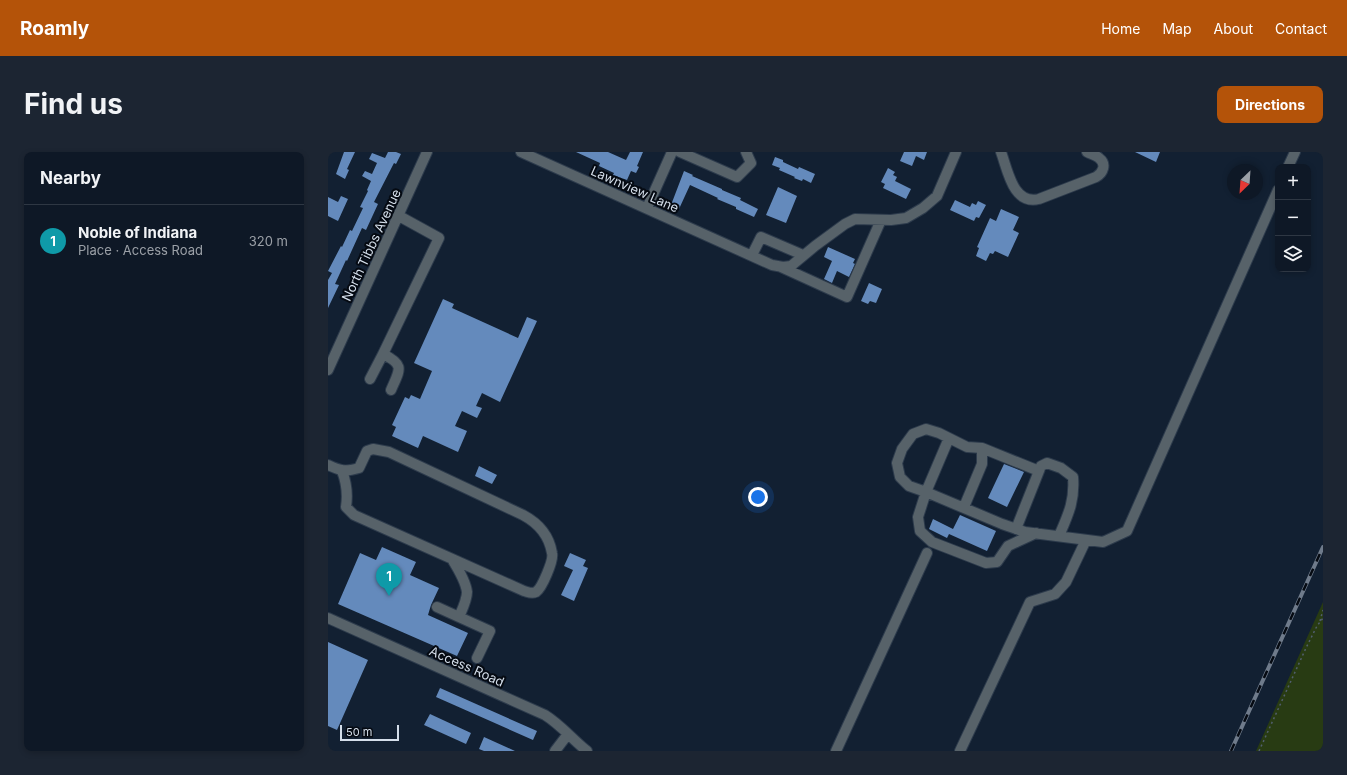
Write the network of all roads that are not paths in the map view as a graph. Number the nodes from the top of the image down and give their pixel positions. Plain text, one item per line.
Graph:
1 (428, 152) edge
2 (521, 152) edge
3 (672, 152) edge
4 (680, 152) edge
5 (746, 152) edge
6 (956, 152) edge
7 (1001, 152) edge
8 (1087, 152) edge
9 (1295, 152) edge
10 (1289, 164) edge
11 (1275, 197) edge
12 (647, 208) junction
13 (399, 216) junction
14 (880, 220) junction
15 (752, 255) junction
16 (803, 255) junction
17 (778, 266) junction
18 (383, 354) junction
19 (328, 370) edge
20 (370, 379) dead end
21 (391, 390) dead end
22 (949, 438) junction
23 (982, 448) junction
24 (328, 465) edge
25 (359, 468) junction
26 (342, 471) junction
27 (1039, 471) junction
28 (926, 492) junction
29 (348, 496) junction
30 (964, 508) junction
31 (1016, 529) junction
32 (1036, 533) junction
33 (1059, 536) junction
34 (1086, 540) junction
35 (927, 553) dead end
36 (452, 559) junction
37 (437, 607) dead end
38 (459, 617) junction
39 (328, 618) edge
40 (477, 658) dead end
41 (568, 734) junction
42 (555, 751) edge
43 (587, 751) edge
44 (836, 751) edge
45 (960, 751) edge

1 - 13 street, North Tibbs Avenue
2 - 12 street, Lawnview Lane
3 - 12 street
4 - 5 street
6 - 14 street
7 - 8 street
9 - 10 street
11 - 34 street
12 - 15 street, Lawnview Lane
13 - 18 street
13 - 19 street, North Tibbs Avenue
14 - 16 street
14 - 17 street, Lawnview Lane
15 - 16 street
15 - 17 street, Lawnview Lane
16 - 17 street
18 - 20 street
18 - 21 street
22 - 23 street
22 - 28 street
22 - 28 street
23 - 27 street
23 - 30 street
24 - 26 street
25 - 26 street
25 - 29 street
25 - 36 street
26 - 29 street
27 - 31 street
27 - 33 street
28 - 30 street
28 - 32 street
29 - 36 street
30 - 31 street
31 - 32 street
32 - 33 street
33 - 34 street
34 - 45 street
35 - 44 street
36 - 38 street
37 - 38 street
38 - 40 street
39 - 41 street, Access Road
41 - 42 street
41 - 43 street, Access Road

